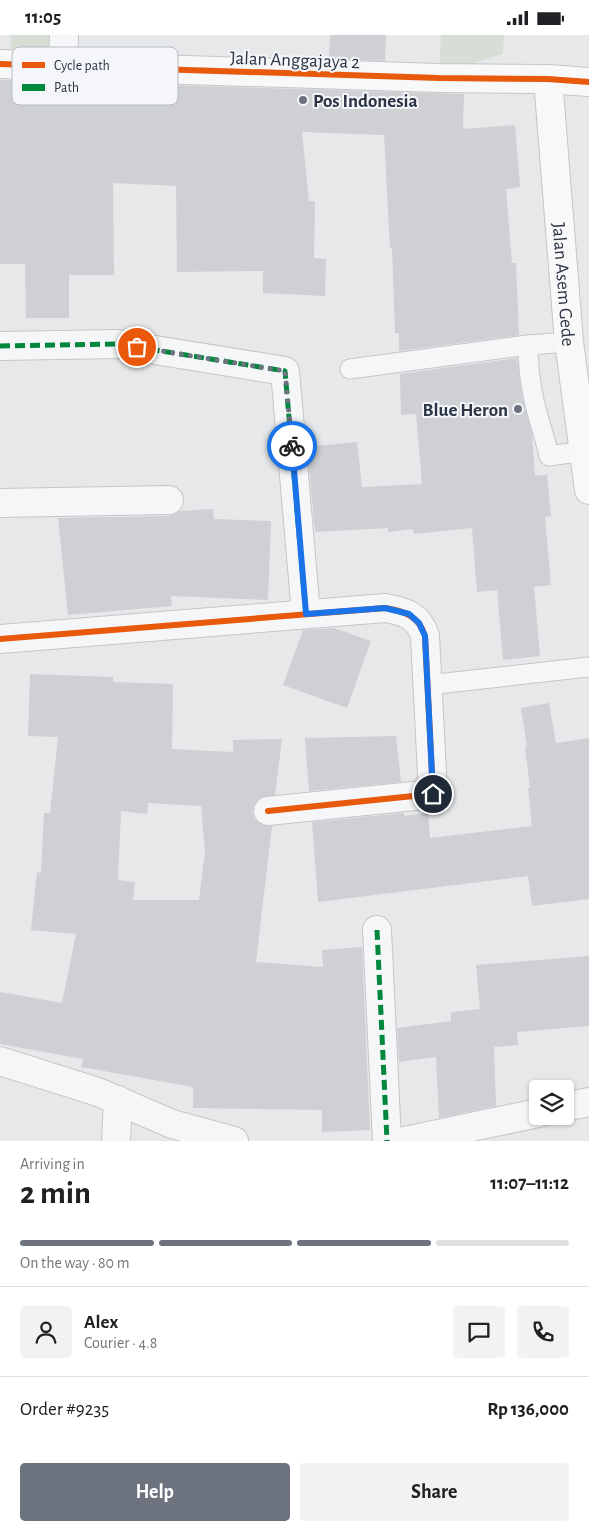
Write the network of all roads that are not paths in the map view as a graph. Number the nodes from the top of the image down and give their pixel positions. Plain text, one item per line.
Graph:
1 (178, 70) edge
2 (548, 79) junction
3 (589, 82) edge
4 (569, 342) junction
5 (528, 345) junction
6 (0, 346) edge
7 (350, 369) dead end
8 (584, 451) junction
9 (589, 489) edge
10 (168, 500) dead end
11 (0, 503) edge
12 (306, 614) junction
13 (0, 639) edge
14 (589, 667) edge
15 (428, 685) junction
16 (268, 811) dead end
17 (377, 930) dead end
18 (0, 1061) edge
19 (118, 1100) junction
20 (589, 1102) edge
21 (574, 1105) edge
22 (529, 1115) edge
23 (116, 1141) edge
24 (234, 1141) edge
25 (387, 1141) edge
26 (405, 1141) edge

1 - 2 street, Jalan Anggajaya 2
2 - 3 street, Jalan Anggajaya 2
2 - 4 street, Jalan Asem Gede
4 - 5 lane
4 - 8 street, Jalan Asem Gede
5 - 7 lane
5 - 8 lane
6 - 12 street
8 - 9 street, Jalan Asem Gede
10 - 11 street
12 - 13 street
12 - 15 street
14 - 15 lane
15 - 16 street
17 - 25 street
18 - 19 street
19 - 23 street
19 - 24 street
20 - 21 street
22 - 26 street

